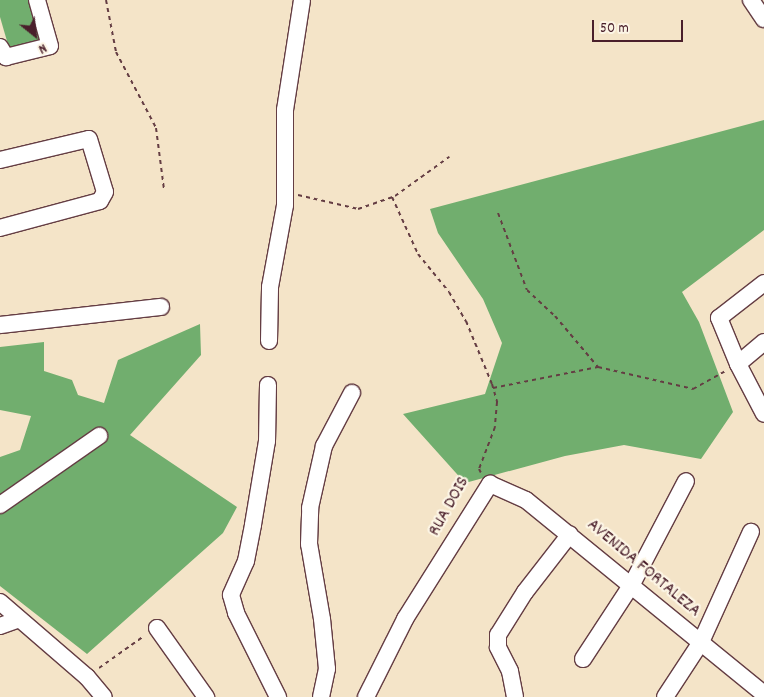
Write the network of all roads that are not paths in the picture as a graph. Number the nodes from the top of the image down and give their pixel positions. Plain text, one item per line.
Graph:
1 (38, 0) edge
2 (302, 0) edge
3 (751, 0) edge
4 (764, 19) edge
5 (0, 47) edge
6 (0, 160) edge
7 (0, 228) edge
8 (764, 283) edge
9 (160, 307) dead end
10 (0, 325) edge
11 (269, 341) dead end
12 (764, 342) edge
13 (738, 364) junction
14 (268, 385) dead end
15 (352, 393) dead end
16 (764, 414) edge
17 (99, 436) dead end
18 (686, 480) dead end
19 (490, 484) joint
20 (0, 505) edge
21 (751, 532) dead end
22 (570, 534) junction
23 (632, 584) junction
24 (0, 602) edge
25 (19, 619) junction
26 (0, 626) edge
27 (157, 628) road end
28 (701, 642) junction
29 (583, 659) dead end
30 (764, 694) edge
31 (104, 697) edge
32 (206, 697) edge
33 (278, 697) edge
34 (321, 697) edge
35 (366, 697) edge
36 (515, 697) edge
37 (665, 697) edge

1 - 5 street
2 - 11 street
3 - 4 street
6 - 7 street
8 - 13 street
9 - 10 street
12 - 13 street
13 - 16 street
14 - 33 street
15 - 34 street
17 - 20 street
18 - 23 street
19 - 22 street, AVENIDA FORTALEZA
19 - 35 street, RUA DOIS
21 - 28 street
22 - 23 street, AVENIDA FORTALEZA
22 - 36 street
23 - 28 street, AVENIDA FORTALEZA
23 - 29 street
24 - 25 street
25 - 26 street
25 - 31 street
27 - 32 street
28 - 30 street, AVENIDA FORTALEZA
28 - 37 street

